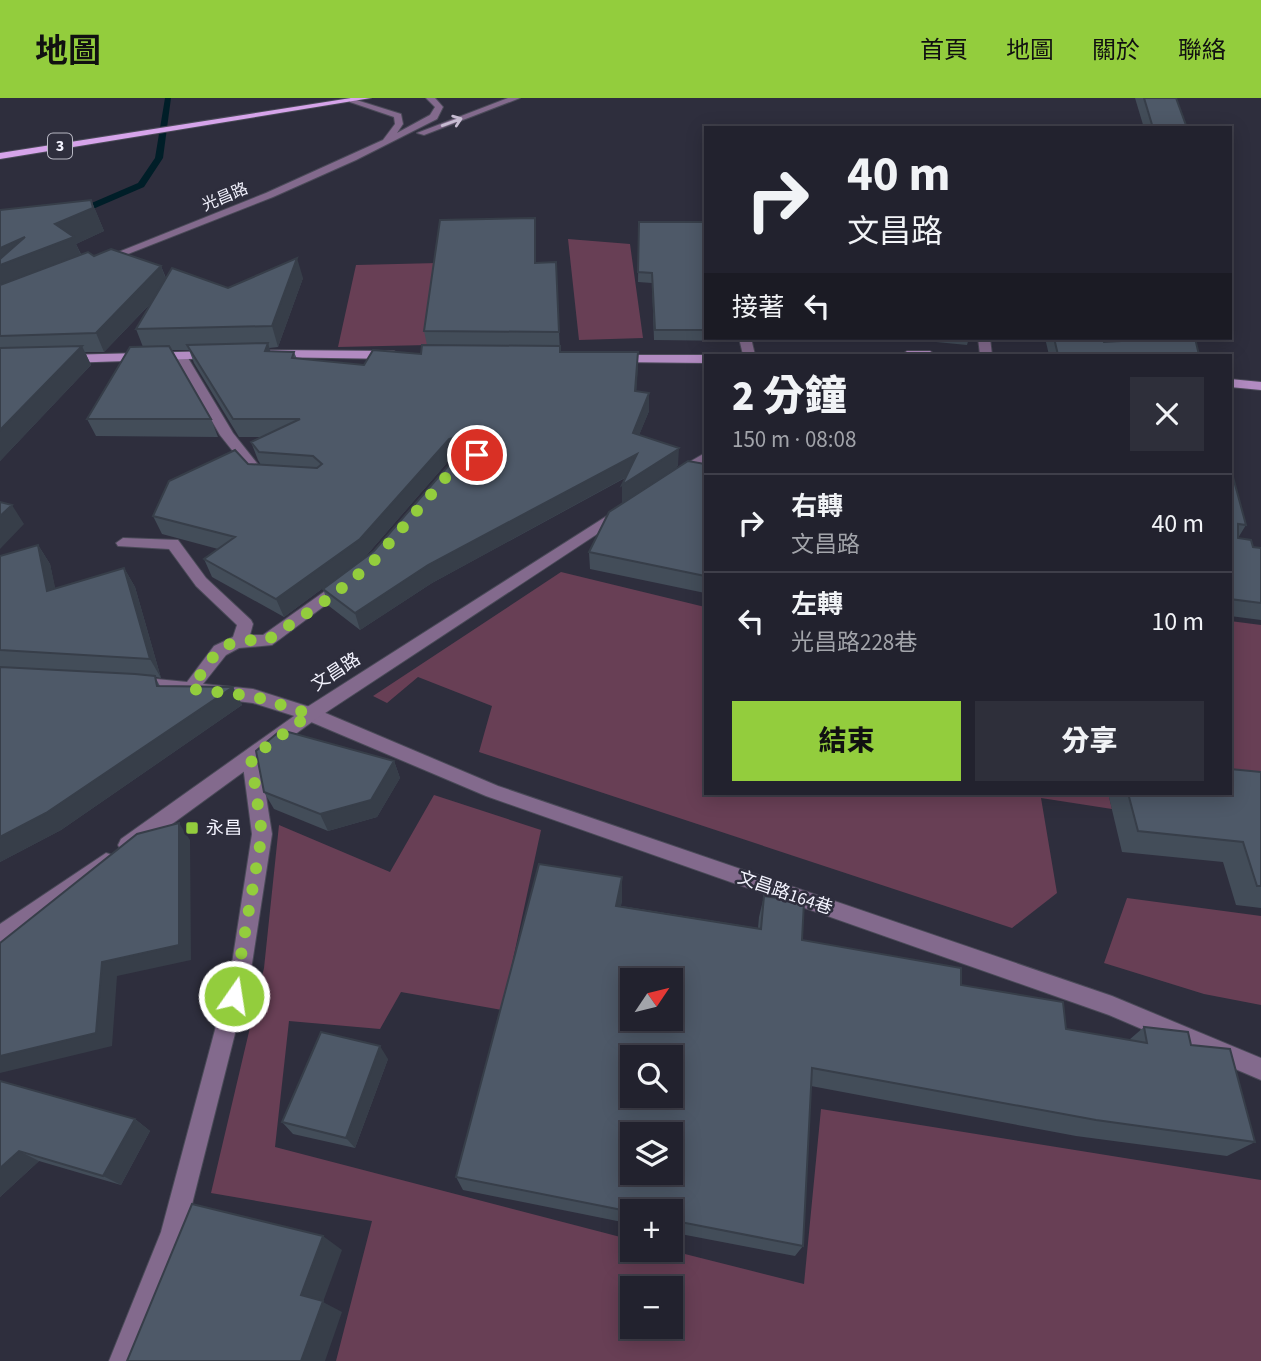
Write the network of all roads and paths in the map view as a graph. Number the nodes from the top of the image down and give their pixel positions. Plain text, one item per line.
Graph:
1 (367, 98) edge
2 (430, 98) edge
3 (516, 98) edge
4 (353, 100) junction
5 (365, 154) junction
6 (0, 156) edge
7 (91, 265) edge
8 (255, 354) edge
9 (230, 355) edge
10 (181, 356) junction
11 (405, 356) edge
12 (598, 358) edge
13 (56, 359) edge
14 (704, 359) edge
15 (1232, 383) edge
16 (1261, 386) edge
17 (704, 458) edge
18 (684, 471) junction
19 (704, 475) edge
20 (283, 478) edge
21 (661, 486) edge
22 (637, 501) edge
23 (123, 543) dead end
24 (352, 579) edge
25 (241, 639) junction
26 (120, 682) edge
27 (191, 689) junction
28 (310, 714) junction
29 (251, 758) junction
30 (0, 936) edge
31 (1261, 1069) edge
32 (122, 1361) edge

1 - 4 main road, 3
2 - 5 street, 光昌路
5 -> 3 street
4 - 5 street
4 - 6 main road, 3
5 - 7 street, 光昌路
8 - 11 main road
9 - 10 main road
10 - 13 main road
10 - 20 street
12 - 14 main road
15 - 16 main road
17 - 18 street
18 - 19 street
18 - 21 street
22 - 28 street, 文昌路
23 - 25 street
24 - 25 street
25 - 27 street
26 - 27 street, 文昌路164巷
27 - 28 street, 文昌路164巷
28 - 29 street, 文昌路
28 - 31 street, 文昌路164巷
29 - 30 street, 文昌路
29 - 32 street

